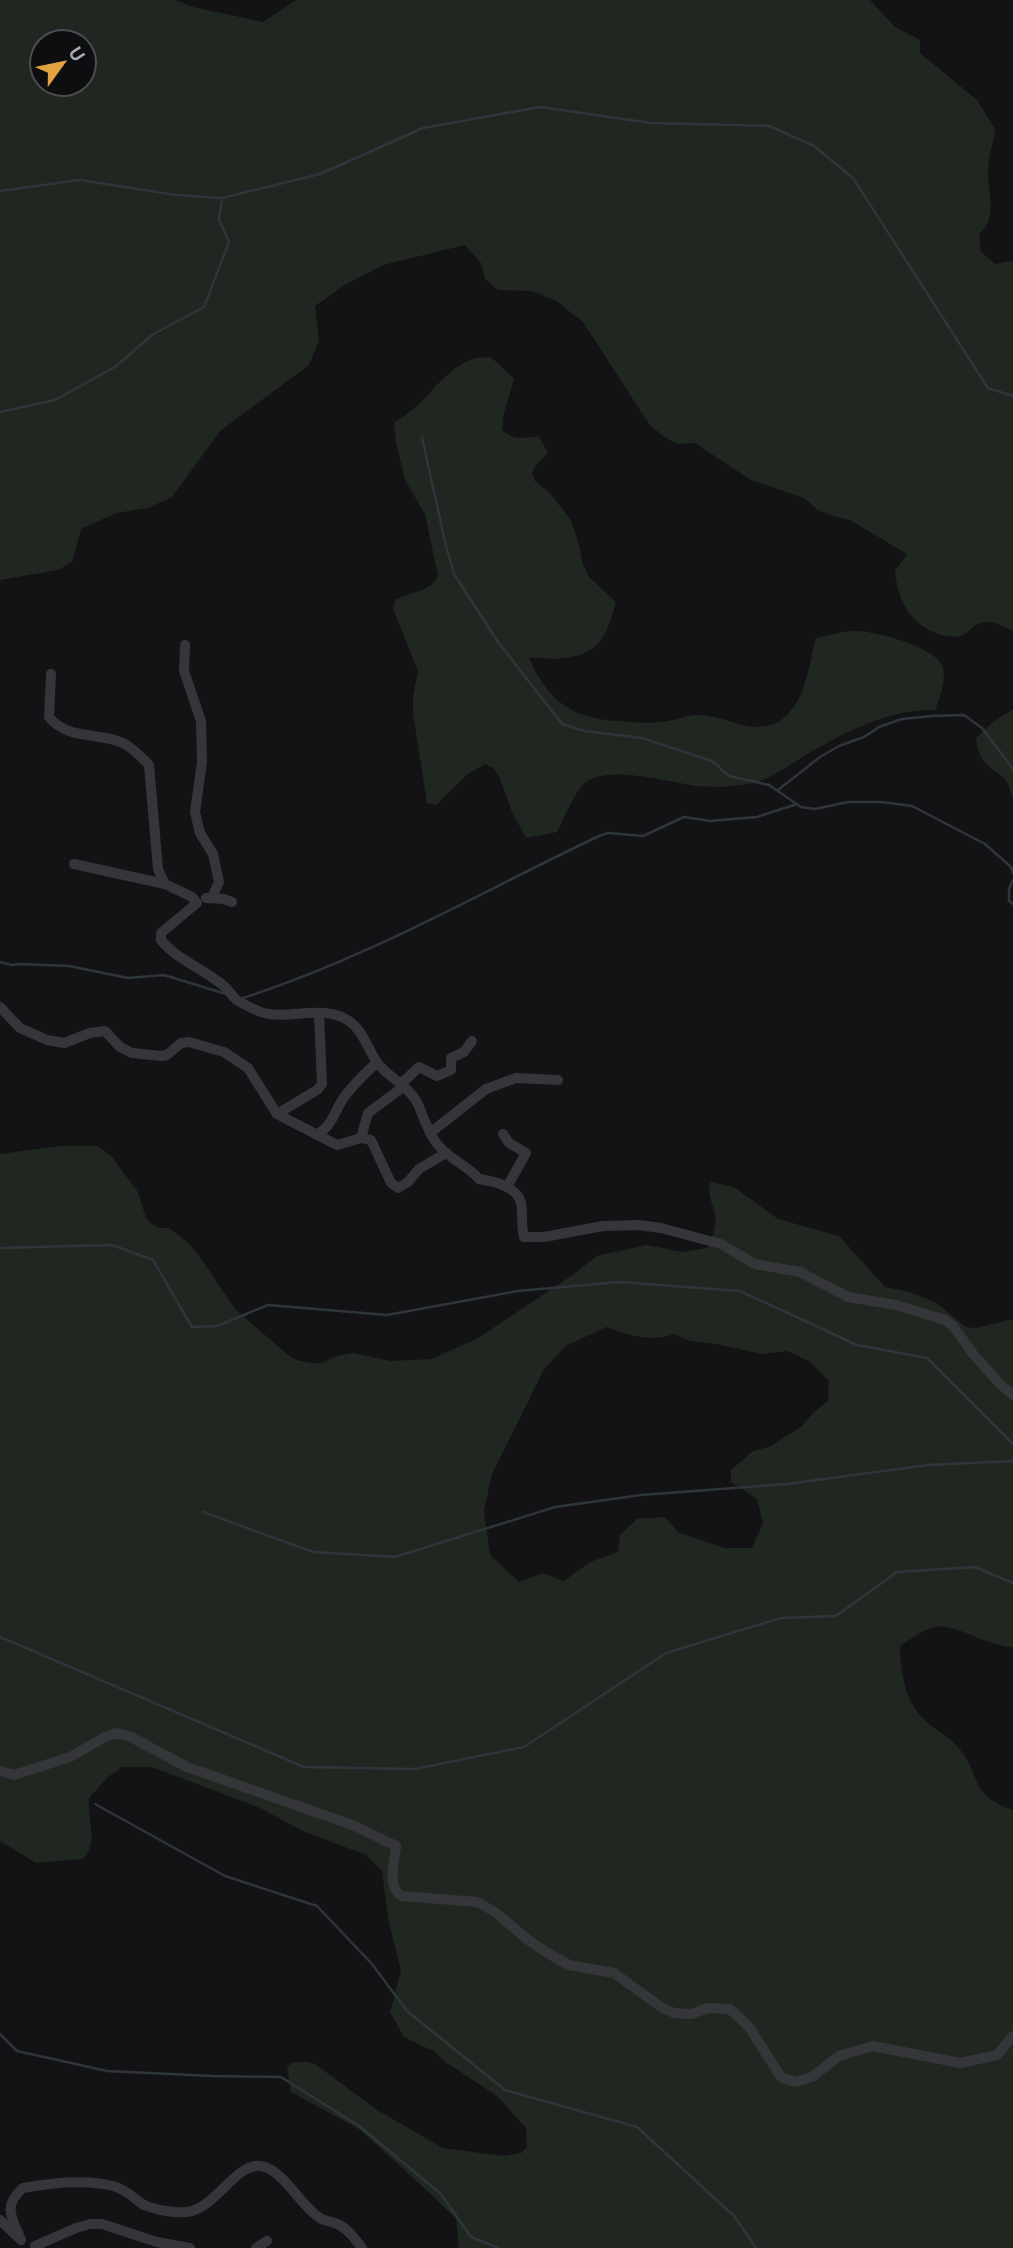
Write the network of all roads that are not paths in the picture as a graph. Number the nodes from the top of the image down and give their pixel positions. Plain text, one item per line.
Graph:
1 (185, 645) dead end
2 (51, 674) dead end
3 (74, 864) dead end
4 (165, 884) junction
5 (212, 897) junction
6 (197, 900) junction
7 (232, 902) dead end
8 (0, 1007) edge
9 (319, 1014) junction
10 (472, 1041) dead end
11 (377, 1062) junction
12 (558, 1080) dead end
13 (402, 1086) junction
14 (277, 1114) junction
15 (430, 1133) junction
16 (318, 1134) junction
17 (503, 1135) dead end
18 (361, 1138) junction
19 (446, 1153) junction
20 (507, 1187) junction
21 (1013, 1395) edge
22 (0, 1771) edge
23 (1013, 2036) edge
24 (0, 2220) edge
25 (21, 2240) junction
26 (267, 2241) dead end
27 (38, 2247) edge
28 (190, 2248) edge
29 (256, 2248) edge
30 (362, 2248) edge

1 - 5 street
2 - 4 street
3 - 4 street
4 - 6 street
5 - 6 street
5 - 7 street
6 - 9 street
8 - 14 street
9 - 11 street
9 - 14 street
10 - 13 street
11 - 13 street
11 - 16 street
12 - 15 street
13 - 15 street
13 - 18 street
14 - 16 street
15 - 19 street
16 - 18 street
17 - 20 street
18 - 19 street
19 - 20 street
20 - 21 street
22 - 23 street
24 - 25 street
25 - 27 street
25 - 30 street
26 - 29 street
27 - 28 street

